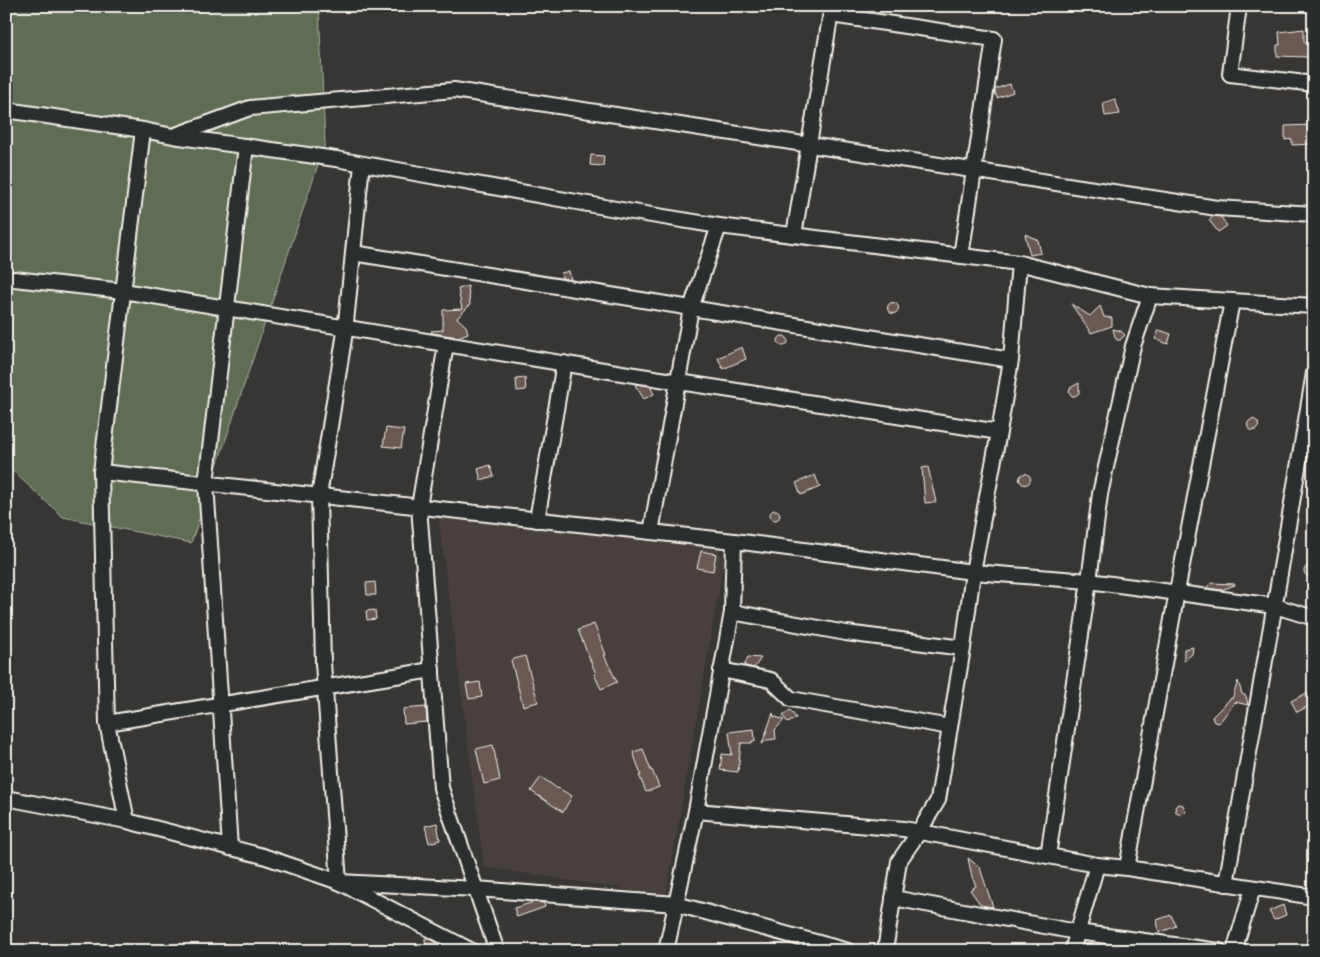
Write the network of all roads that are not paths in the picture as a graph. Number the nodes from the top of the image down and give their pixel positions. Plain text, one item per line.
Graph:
1 (1239, 6) edge
2 (832, 11) edge
3 (1314, 84) edge
4 (6, 110) edge
5 (143, 130) junction
6 (173, 136) junction
7 (809, 145) junction
8 (246, 146) junction
9 (362, 164) junction
10 (974, 170) junction
11 (1314, 214) edge
12 (719, 226) junction
13 (794, 235) junction
14 (353, 253) junction
15 (961, 256) junction
16 (1019, 263) junction
17 (14, 279) dead end
18 (123, 291) junction
19 (1150, 296) junction
20 (1232, 301) junction
21 (1314, 306) edge
22 (227, 308) junction
23 (691, 308) junction
24 (346, 327) junction
25 (446, 344) junction
26 (1011, 360) junction
27 (564, 363) junction
28 (1314, 373) edge
29 (678, 382) junction
30 (999, 432) junction
31 (101, 472) junction
32 (206, 483) junction
33 (319, 496) junction
34 (419, 507) junction
35 (537, 520) junction
36 (651, 532) junction
37 (734, 541) junction
38 (973, 572) junction
39 (1089, 581) junction
40 (1177, 592) junction
41 (1275, 606) junction
42 (732, 612) junction
43 (1314, 618) edge
44 (963, 648) junction
45 (432, 670) junction
46 (722, 670) junction
47 (325, 688) junction
48 (220, 704) junction
49 (107, 723) junction
50 (950, 727) junction
51 (6, 798) edge
52 (696, 811) junction
53 (127, 821) junction
54 (919, 832) junction
55 (230, 848) junction
56 (1048, 856) junction
57 (1097, 865) junction
58 (1127, 868) junction
59 (338, 882) junction
60 (1226, 884) junction
61 (1253, 888) junction
62 (476, 889) junction
63 (1314, 897) edge
64 (893, 898) junction
65 (676, 904) junction
66 (1077, 932) junction
67 (472, 951) edge
68 (497, 951) edge
69 (666, 951) edge
70 (848, 951) edge
71 (884, 951) edge
72 (1072, 951) edge
73 (1219, 951) edge
74 (1234, 951) edge

1 - 3 street
2 - 7 street
2 - 10 street
4 - 5 street
5 - 6 street
5 - 18 street
6 - 7 street
6 - 8 street
7 - 10 street
7 - 13 street
8 - 9 street
8 - 22 street
9 - 12 street
9 - 14 street
10 - 11 street
10 - 15 street
12 - 13 street
12 - 23 street
13 - 15 street
14 - 23 street
14 - 24 street
15 - 16 street
16 - 19 street
16 - 26 street
17 - 18 street
18 - 22 street
18 - 31 street
19 - 20 street
19 - 39 street
20 - 21 street
20 - 40 street
22 - 24 street
22 - 32 street
23 - 26 street
23 - 29 street
24 - 25 street
24 - 33 street
25 - 27 street
25 - 34 street
26 - 30 street
27 - 29 street
27 - 35 street
28 - 41 street
29 - 30 street
29 - 36 street
30 - 38 street
31 - 32 street
31 - 49 street
32 - 33 street
32 - 48 street
33 - 34 street
33 - 47 street
34 - 35 street
34 - 45 street
35 - 36 street
36 - 37 street
37 - 38 street
37 - 42 street
38 - 39 street
38 - 44 street
39 - 40 street
39 - 56 street
40 - 41 street
40 - 58 street
41 - 43 street
41 - 60 street
42 - 44 street
42 - 46 street
44 - 50 street
45 - 47 street
45 - 62 street
46 - 50 street
46 - 52 street
47 - 48 street
47 - 59 street
48 - 49 street
48 - 55 street
49 - 53 street
50 - 54 street
51 - 53 street
52 - 54 street
52 - 65 street
53 - 55 street
54 - 56 street
54 - 64 street
55 - 59 street
56 - 57 street
57 - 58 street
57 - 66 street
58 - 60 street
59 - 62 street
59 - 67 street
60 - 61 street
61 - 63 street
61 - 74 street
62 - 65 street
62 - 68 street
64 - 66 street
64 - 71 street
65 - 69 street
65 - 70 street
66 - 72 street
66 - 73 street

